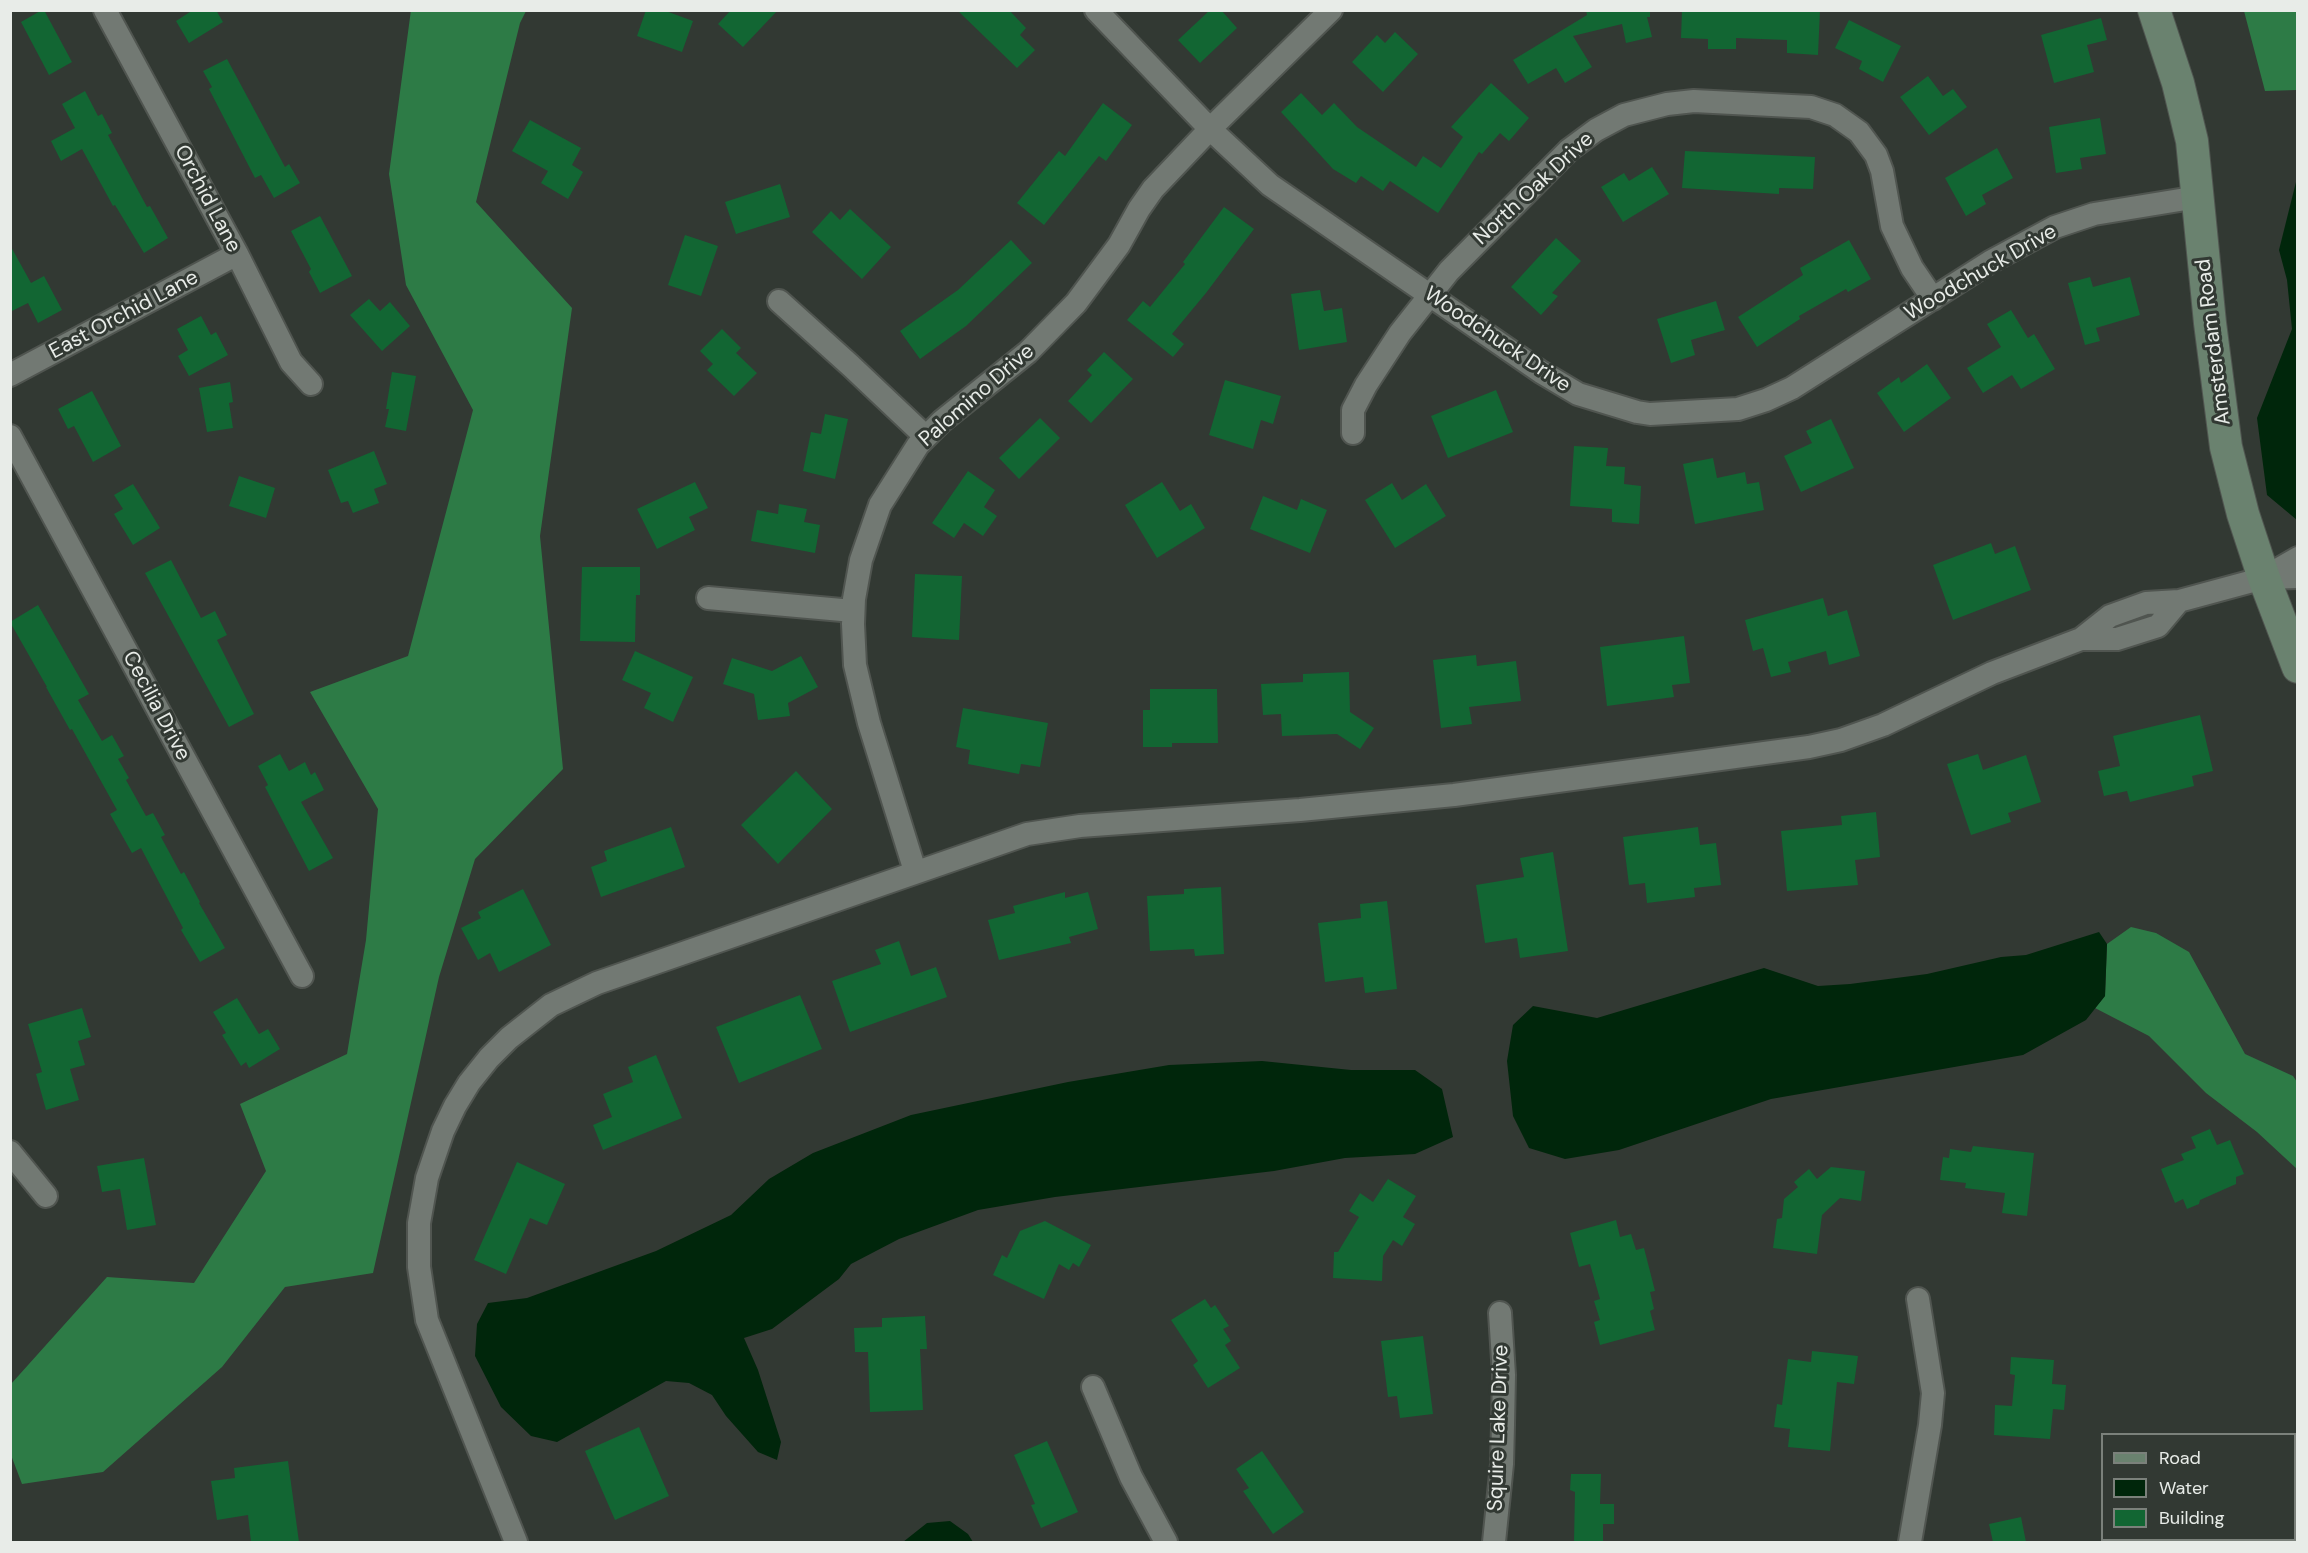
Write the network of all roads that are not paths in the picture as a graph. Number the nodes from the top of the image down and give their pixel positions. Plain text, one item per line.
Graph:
1 (105, 10) edge
2 (1096, 10) edge
3 (1331, 10) edge
4 (2154, 10) edge
5 (1210, 129) junction
6 (2198, 197) junction
7 (237, 254) junction
8 (1430, 295) junction
9 (1933, 299) junction
10 (779, 301) dead end
11 (10, 375) edge
12 (311, 384) dead end
13 (1353, 434) dead end
14 (10, 436) edge
15 (926, 437) junction
16 (2298, 558) edge
17 (2298, 577) edge
18 (2264, 578) junction
19 (708, 598) dead end
20 (853, 611) junction
21 (2298, 667) edge
22 (915, 871) junction
23 (302, 976) dead end
24 (10, 1152) edge
25 (46, 1196) dead end
26 (1918, 1299) dead end
27 (1500, 1313) dead end
28 (1093, 1387) dead end
29 (516, 1542) edge
30 (1166, 1542) edge
31 (1494, 1542) edge
32 (1910, 1542) edge

1 - 7 street, Orchid Lane
2 - 5 street, Woodchuck Drive
3 - 5 street, Palomino Drive
4 - 6 street, Amsterdam Road
5 - 8 street, Woodchuck Drive
5 - 15 street, Palomino Drive
6 - 9 street, Woodchuck Drive
6 - 18 street, Amsterdam Road
7 - 11 street, East Orchid Lane
7 - 12 street, Orchid Lane
8 - 9 street, Woodchuck Drive
8 - 9 street, North Oak Drive
8 - 13 street, North Oak Drive
10 - 15 street
14 - 23 street, Cecilia Drive
15 - 20 street, Palomino Drive
16 - 18 street
17 - 18 street
18 - 21 street, Amsterdam Road
18 - 22 street
19 - 20 street
20 - 22 street, Palomino Drive
22 - 29 street
24 - 25 street
26 - 32 street
27 - 31 street, Squire Lake Drive
28 - 30 street

